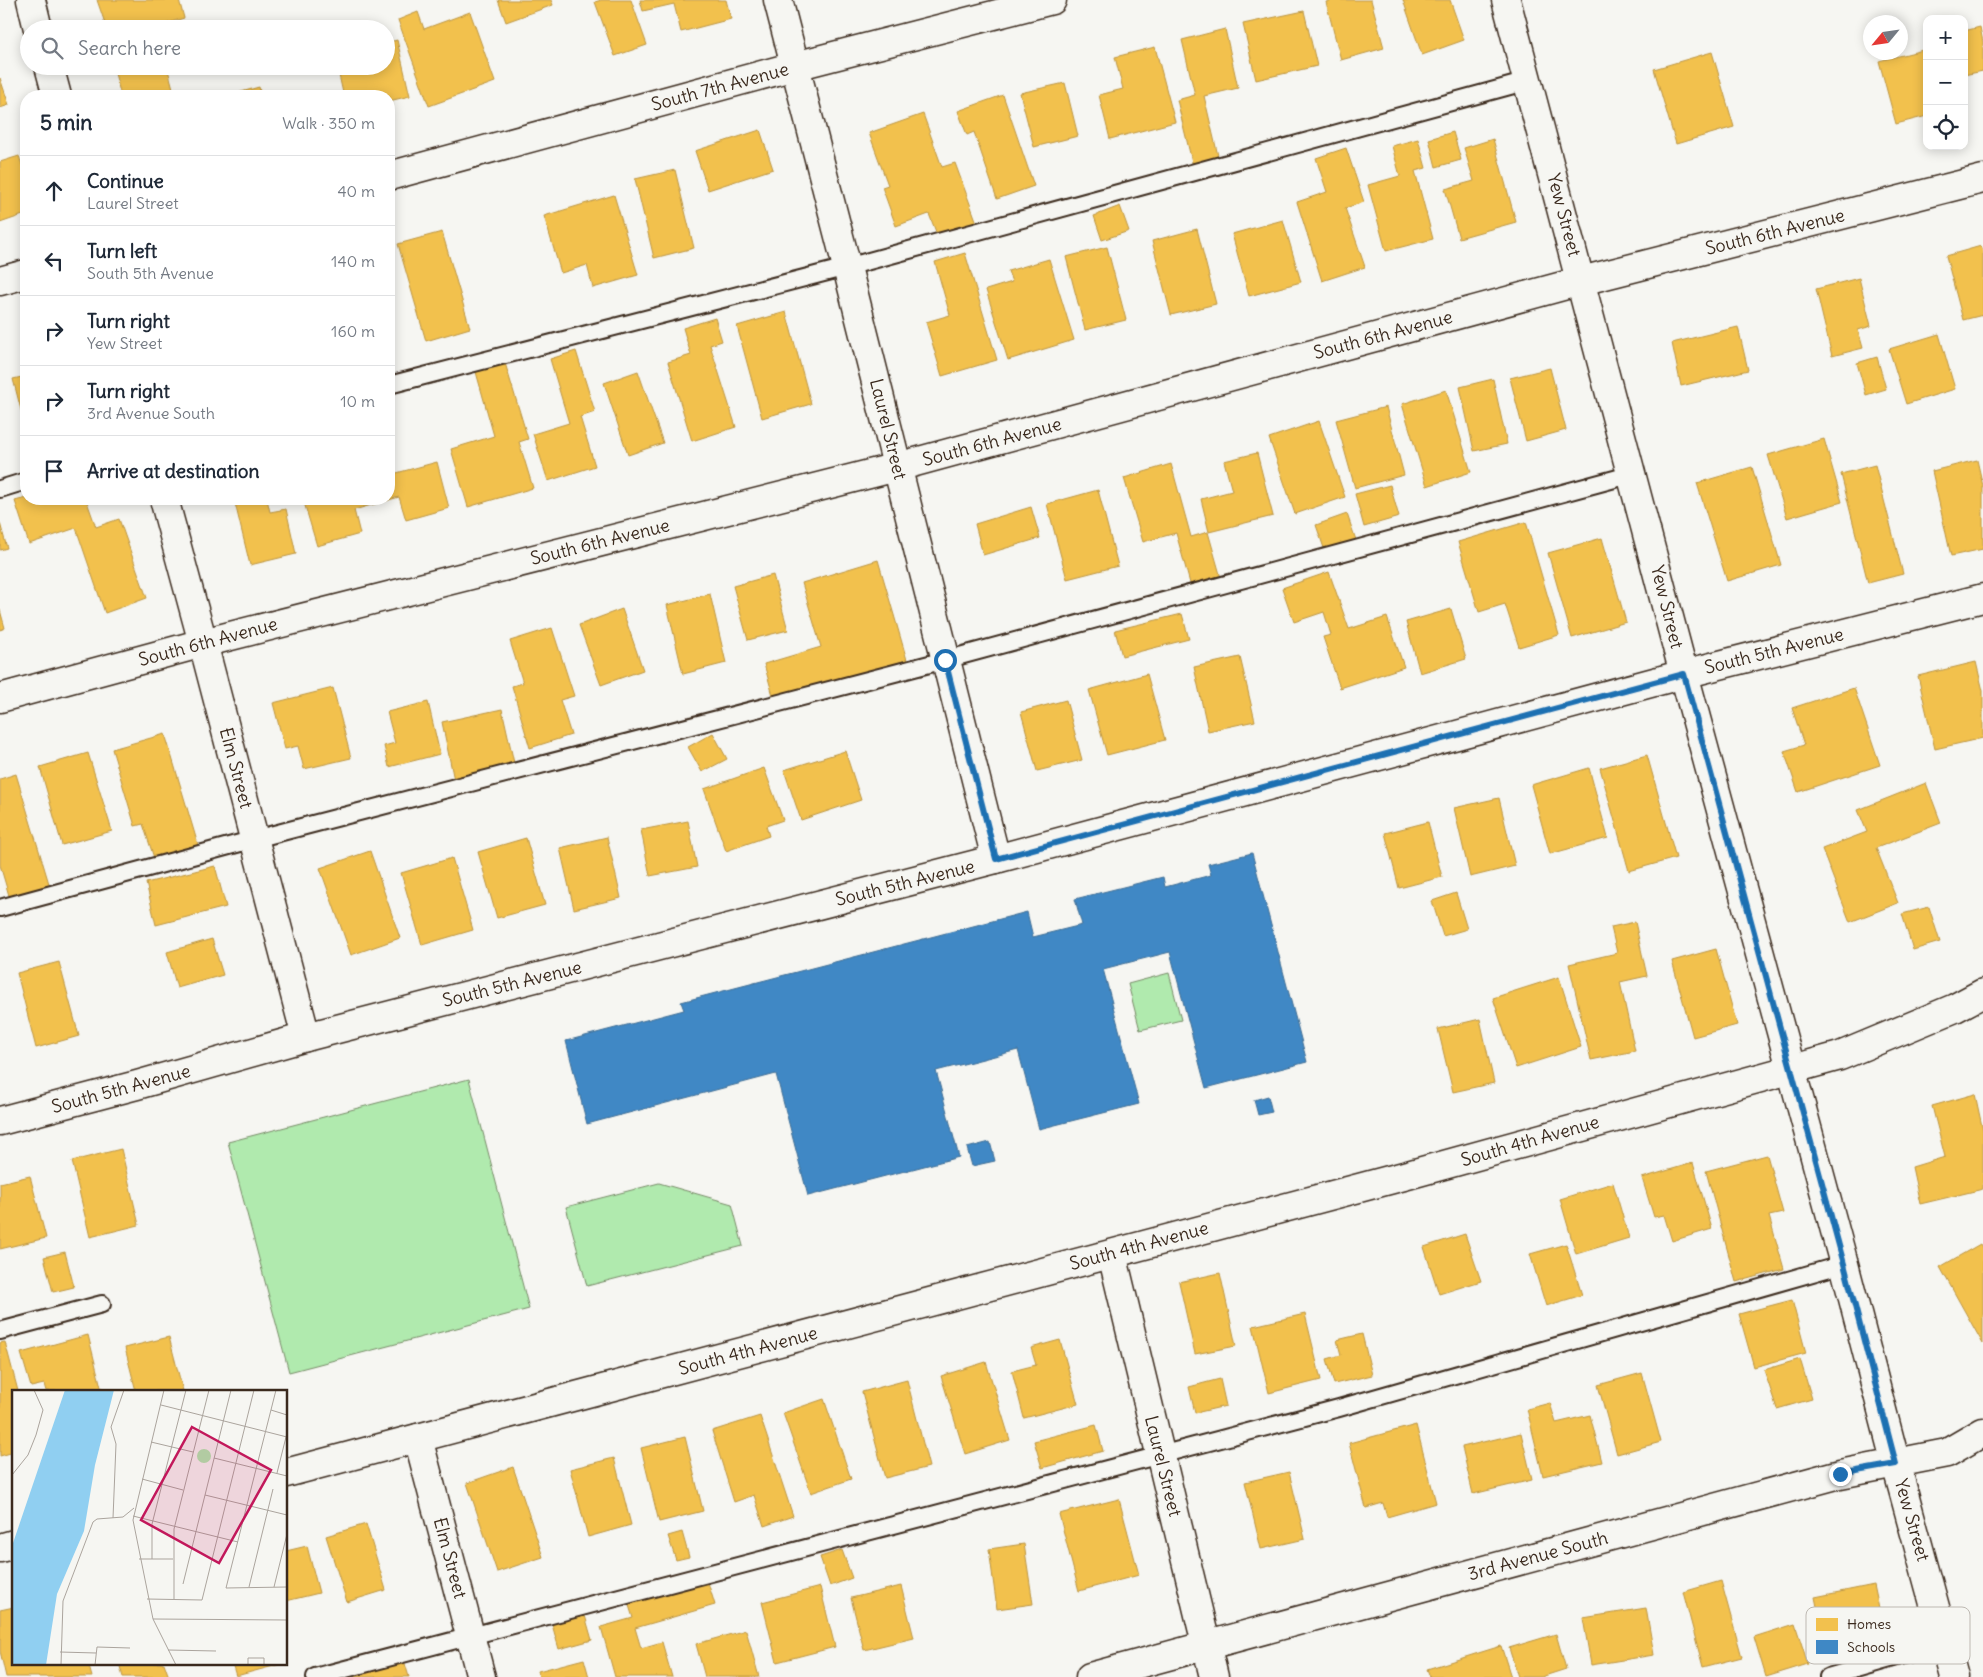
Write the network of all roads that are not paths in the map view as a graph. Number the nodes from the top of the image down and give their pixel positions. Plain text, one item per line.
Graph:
1 (31, 0) edge
2 (778, 0) edge
3 (1052, 0) edge
4 (1506, 0) edge
5 (36, 20) edge
6 (796, 66) junction
7 (51, 75) edge
8 (1528, 81) junction
9 (55, 90) edge
10 (395, 174) edge
11 (1983, 179) edge
12 (847, 267) junction
13 (20, 276) edge
14 (0, 281) edge
15 (1581, 282) junction
16 (395, 383) edge
17 (897, 467) junction
18 (1633, 474) junction
19 (20, 483) edge
20 (0, 488) edge
21 (166, 505) edge
22 (1983, 598) edge
23 (204, 643) junction
24 (945, 660) junction
25 (1684, 674) junction
26 (0, 698) edge
27 (255, 839) junction
28 (996, 859) junction
29 (0, 908) edge
30 (1983, 993) edge
31 (306, 1037) junction
32 (1791, 1068) junction
33 (0, 1121) edge
34 (1112, 1254) junction
35 (1844, 1264) junction
36 (102, 1304) dead end
37 (0, 1331) edge
38 (1983, 1432) edge
39 (418, 1438) junction
40 (1160, 1455) junction
41 (1896, 1464) junction
42 (288, 1472) edge
43 (1936, 1607) edge
44 (471, 1636) junction
45 (1206, 1646) junction
46 (1873, 1664) edge
47 (1951, 1664) edge
48 (315, 1677) edge
49 (482, 1677) edge
50 (1090, 1677) edge
51 (1214, 1677) edge
52 (1828, 1677) edge
53 (1954, 1677) edge

1 - 5 street
2 - 6 street, Laurel Street
3 - 6 street, South 7th Avenue
4 - 8 street, Yew Street
6 - 10 street, South 7th Avenue
6 - 12 street, Laurel Street
7 - 9 street
8 - 12 lane
8 - 15 street, Yew Street
11 - 15 street, South 6th Avenue
12 - 16 lane
12 - 17 street, Laurel Street
13 - 14 street
15 - 17 street, South 6th Avenue
15 - 18 street, Yew Street
17 - 23 street, South 6th Avenue
17 - 24 street, Laurel Street
18 - 24 lane
18 - 25 street, Yew Street
19 - 20 lane
21 - 23 street, Elm Street
22 - 25 street, South 5th Avenue
23 - 26 street, South 6th Avenue
23 - 27 street, Elm Street
24 - 27 lane
24 - 28 street, Laurel Street
25 - 28 street, South 5th Avenue
25 - 32 street, Yew Street
27 - 29 lane
27 - 31 street, Elm Street
28 - 31 street, South 5th Avenue
30 - 32 street, South 4th Avenue
31 - 33 street, South 5th Avenue
32 - 34 street, South 4th Avenue
32 - 35 street, Yew Street
34 - 39 street, South 4th Avenue
34 - 40 street, Laurel Street
35 - 40 lane
35 - 41 street, Yew Street
36 - 37 lane
38 - 41 street, 3rd Avenue South
39 - 42 street, South 4th Avenue
39 - 44 street, Elm Street
40 - 44 lane
40 - 45 street, Laurel Street
41 - 43 street, Yew Street
41 - 45 street, 3rd Avenue South
44 - 48 lane
44 - 49 street, Elm Street
45 - 50 street, 3rd Avenue South
45 - 51 street, Laurel Street
46 - 52 lane
47 - 53 street, Yew Street

